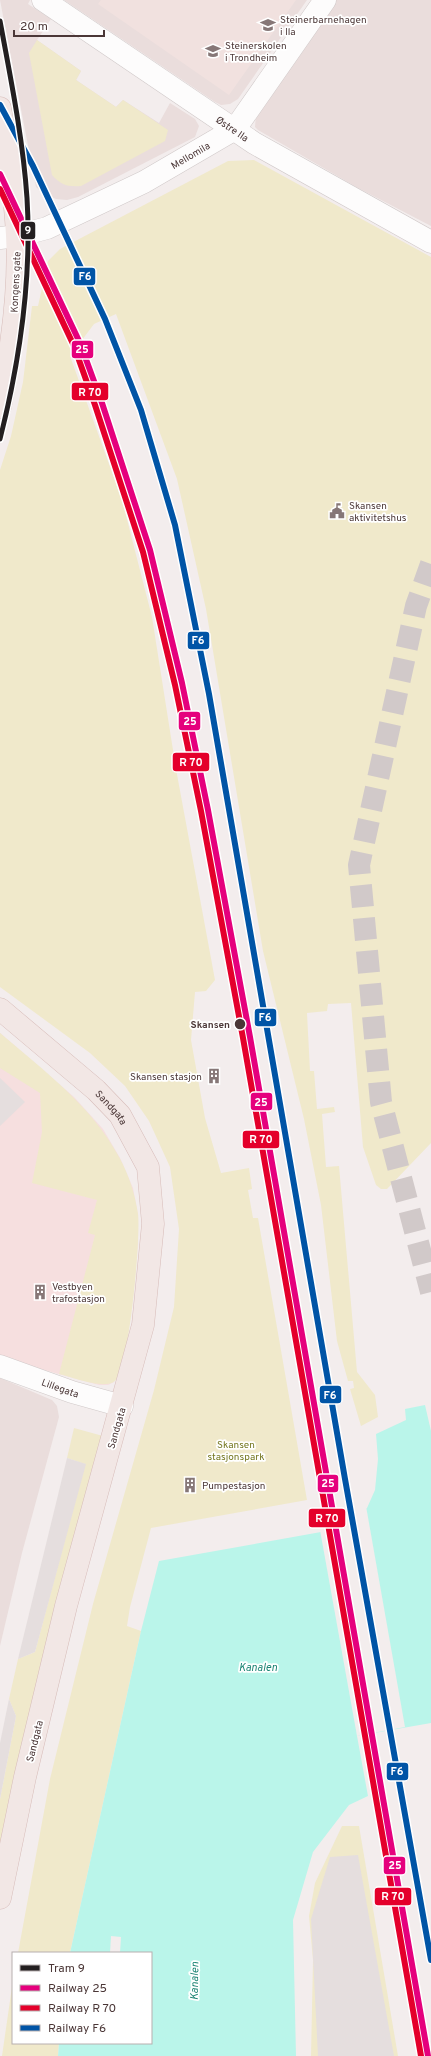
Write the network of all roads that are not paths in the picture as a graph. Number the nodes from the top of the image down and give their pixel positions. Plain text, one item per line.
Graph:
1 (43, 0) edge
2 (324, 0) edge
3 (0, 108) edge
4 (236, 129) junction
5 (9, 237) edge
6 (431, 242) edge
7 (0, 407) edge
8 (0, 1009) edge
9 (0, 1366) edge
10 (122, 1406) junction
11 (0, 1898) edge

1 - 4 street, Østre Ila
2 - 4 street, Mellomila
3 - 5 main road, Kongens gate
4 - 5 street, Mellomila
4 - 6 street, Østre Ila
5 - 7 main road, Kongens gate
8 - 10 main road, Sandgata
9 - 10 street, Lillegata
10 - 11 main road, Sandgata

